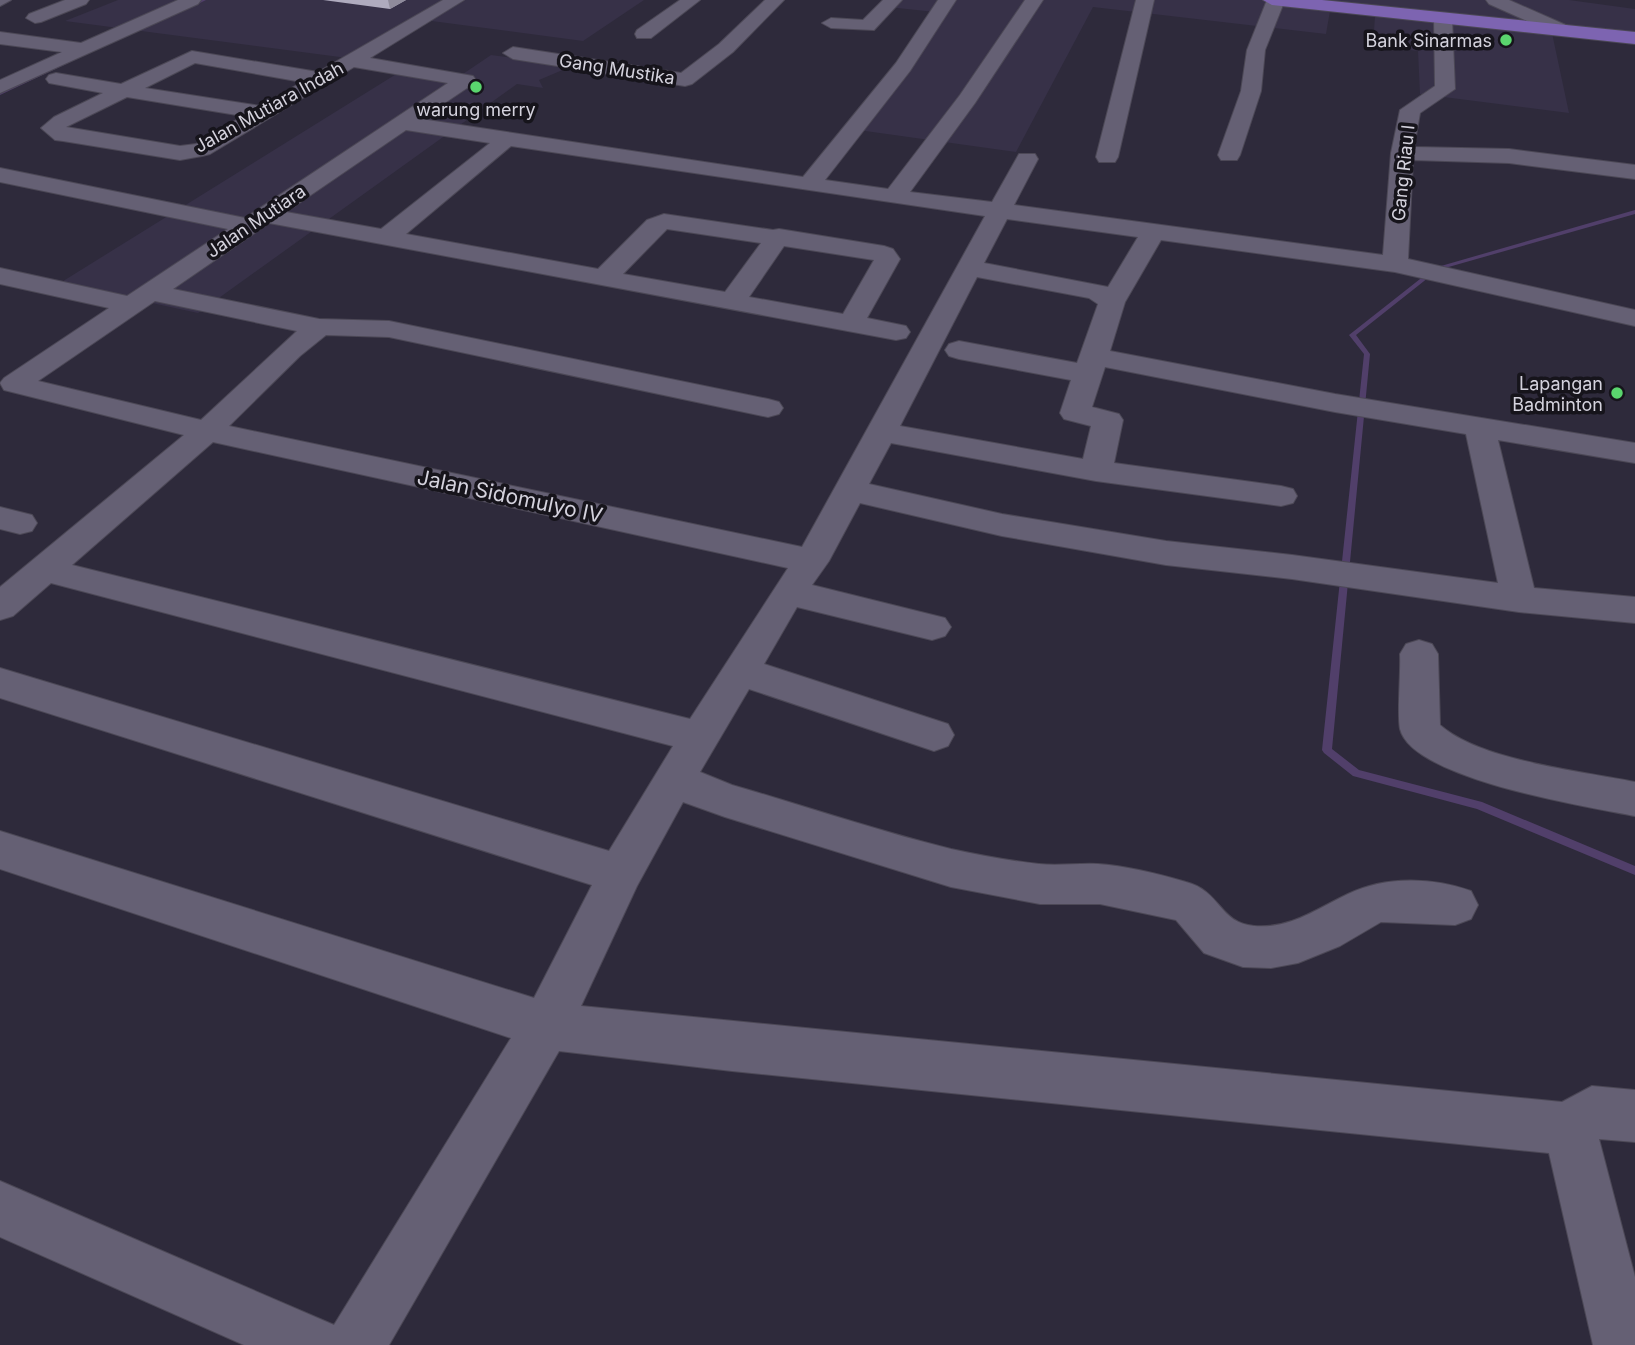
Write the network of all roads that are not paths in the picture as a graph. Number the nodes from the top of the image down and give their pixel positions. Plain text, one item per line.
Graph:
1 (80, 0) edge
2 (192, 0) edge
3 (455, 0) edge
4 (691, 0) edge
5 (893, 0) edge
6 (947, 0) edge
7 (1034, 0) edge
8 (1145, 0) edge
9 (1274, 0) edge
10 (1495, 0) edge
11 (778, 9) edge
12 (34, 18) dead end
13 (1443, 18) junction
14 (831, 23) dead end
15 (1562, 30) junction
16 (644, 34) dead end
17 (0, 38) edge
18 (1635, 38) edge
19 (82, 50) junction
20 (153, 51) dead end
21 (513, 53) dead end
22 (192, 57) junction
23 (351, 61) junction
24 (56, 79) dead end
25 (322, 79) junction
26 (5, 82) edge
27 (124, 92) junction
28 (263, 113) junction
29 (402, 123) junction
30 (500, 146) dead end
31 (1402, 153) junction
32 (1229, 155) dead end
33 (1107, 157) dead end
34 (1027, 159) dead end
35 (1635, 172) edge
36 (0, 175) edge
37 (809, 185) junction
38 (894, 197) junction
39 (998, 211) junction
40 (256, 220) junction
41 (1153, 232) junction
42 (779, 236) junction
43 (385, 238) junction
44 (1407, 267) junction
45 (968, 268) junction
46 (0, 276) edge
47 (604, 278) junction
48 (142, 298) junction
49 (732, 301) junction
50 (1112, 302) junction
51 (1635, 318) edge
52 (850, 323) junction
53 (320, 327) junction
54 (896, 332) dead end
55 (958, 350) dead end
56 (1091, 365) junction
57 (7, 389) edge
58 (768, 408) dead end
59 (1480, 427) junction
60 (207, 431) junction
61 (883, 432) junction
62 (1635, 453) edge
63 (1096, 471) junction
64 (850, 490) junction
65 (1281, 496) dead end
66 (46, 570) junction
67 (800, 576) junction
68 (1519, 598) junction
69 (0, 607) edge
70 (1635, 610) edge
71 (932, 626) dead end
72 (1419, 654) dead end
73 (741, 671) junction
74 (0, 683) edge
75 (934, 735) dead end
76 (702, 738) junction
77 (674, 780) junction
78 (1635, 799) edge
79 (0, 850) edge
80 (620, 874) junction
81 (1455, 905) dead end
82 (547, 1026) junction
83 (1635, 1116) edge
84 (1570, 1129) junction
85 (0, 1209) edge
86 (313, 1345) edge
87 (356, 1345) edge
88 (1623, 1345) edge

1 - 12 street
2 - 19 street
3 - 23 street
4 - 16 street
5 - 14 street
6 - 37 street
7 - 38 street
8 - 33 street
9 - 13 main road
9 - 32 street
10 - 15 street
11 - 21 street, Gang Mustika
13 - 15 main road
13 - 31 street, Gang Riau I
15 - 18 main road
17 - 19 street
19 - 26 street
20 - 22 street
22 - 25 street
22 - 27 street
23 - 25 street, Jalan Mutiara Indah
23 - 29 street, Jalan Mutiara
24 - 27 street
25 - 28 street, Jalan Mutiara Indah
27 - 28 street
27 - 28 street, Jalan Mutiara Indah
29 - 37 street
29 - 40 street, Jalan Mutiara
30 - 43 street
31 - 35 street
31 - 44 street, Gang Riau I
34 - 39 street
36 - 40 street
37 - 38 street
38 - 39 street
39 - 41 street
39 - 45 street
40 - 43 street
40 - 48 street, Jalan Mutiara
41 - 44 street
41 - 50 street
42 - 47 street
42 - 49 street
42 - 52 street
43 - 47 street
44 - 51 street
45 - 50 street
45 - 61 street
46 - 48 street
47 - 49 street
48 - 53 street
48 - 57 street, Jalan Mutiara
49 - 52 street
50 - 56 street
52 - 54 street
53 - 58 street
53 - 60 street
55 - 56 street
56 - 59 street
56 - 63 street
57 - 60 street, Jalan Mutiara
59 - 62 street
59 - 68 street
60 - 66 street
60 - 67 street, Jalan Sidomulyo IV
61 - 63 street
61 - 64 street
63 - 65 street
64 - 67 street
64 - 68 street
66 - 69 street
66 - 76 street
67 - 71 street, Jalan Sidomulyo IV
67 - 73 street
68 - 70 street
72 - 78 street
73 - 75 street
73 - 76 street
74 - 80 street
76 - 77 street
77 - 80 street
77 - 81 street
79 - 82 street
80 - 82 street
82 - 84 street
82 - 87 street
83 - 84 street
84 - 88 street
85 - 86 street

